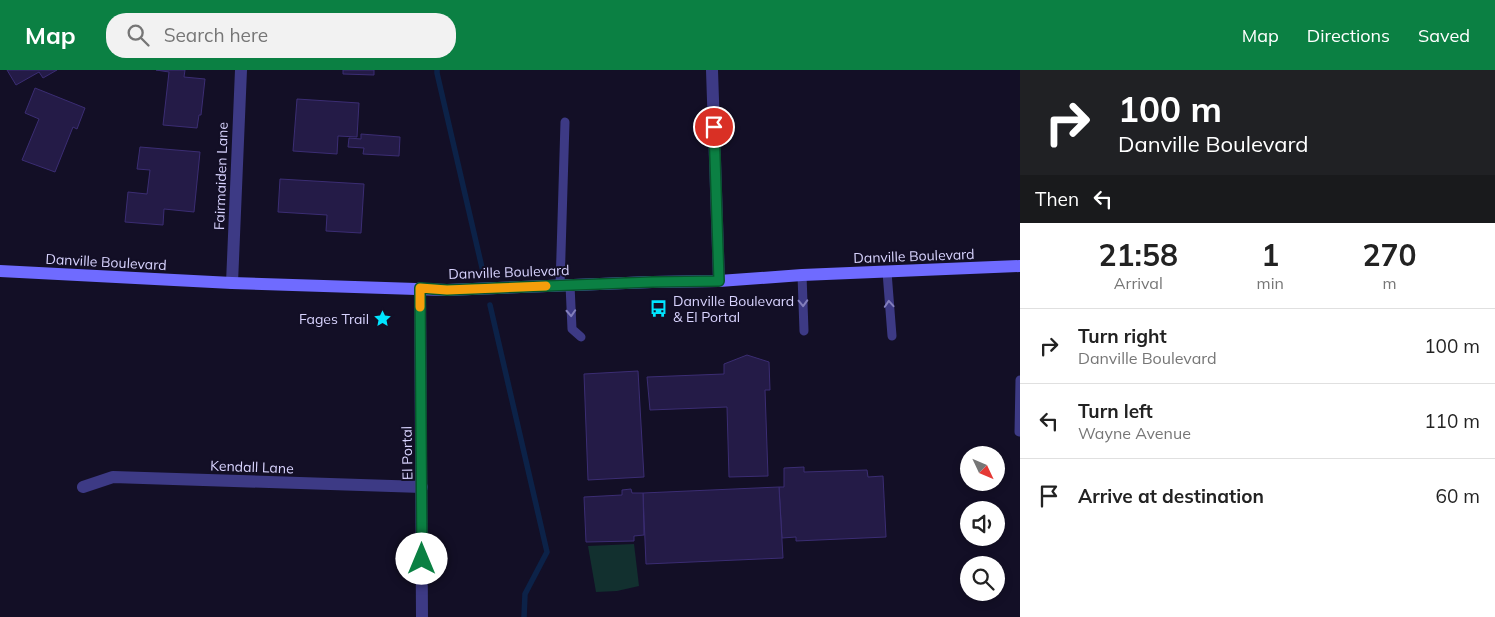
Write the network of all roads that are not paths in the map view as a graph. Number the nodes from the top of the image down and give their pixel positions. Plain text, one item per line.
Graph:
1 (240, 70) edge
2 (712, 70) edge
3 (565, 122) dead end
4 (1020, 266) edge
5 (0, 271) edge
6 (887, 272) junction
7 (802, 275) junction
8 (719, 281) junction
9 (232, 283) junction
10 (565, 285) junction
11 (420, 288) junction
12 (804, 331) dead end
13 (892, 336) dead end
14 (581, 337) dead end
15 (1020, 380) edge
16 (1019, 432) edge
17 (83, 487) dead end
18 (422, 487) junction
19 (422, 615) edge

1 - 9 street, Fairmaiden Lane
2 - 8 street
3 - 10 lane
4 - 6 main road, Danville Boulevard
5 - 9 main road, Danville Boulevard
6 - 7 main road, Danville Boulevard
13 -> 6 lane
7 - 8 main road, Danville Boulevard
7 -> 12 lane
8 - 10 main road, Danville Boulevard
9 - 11 main road, Danville Boulevard
10 - 11 main road, Danville Boulevard
10 -> 14 lane
11 - 18 street, El Portal
15 - 16 lane
17 - 18 street, Kendall Lane
18 - 19 street, El Portal

